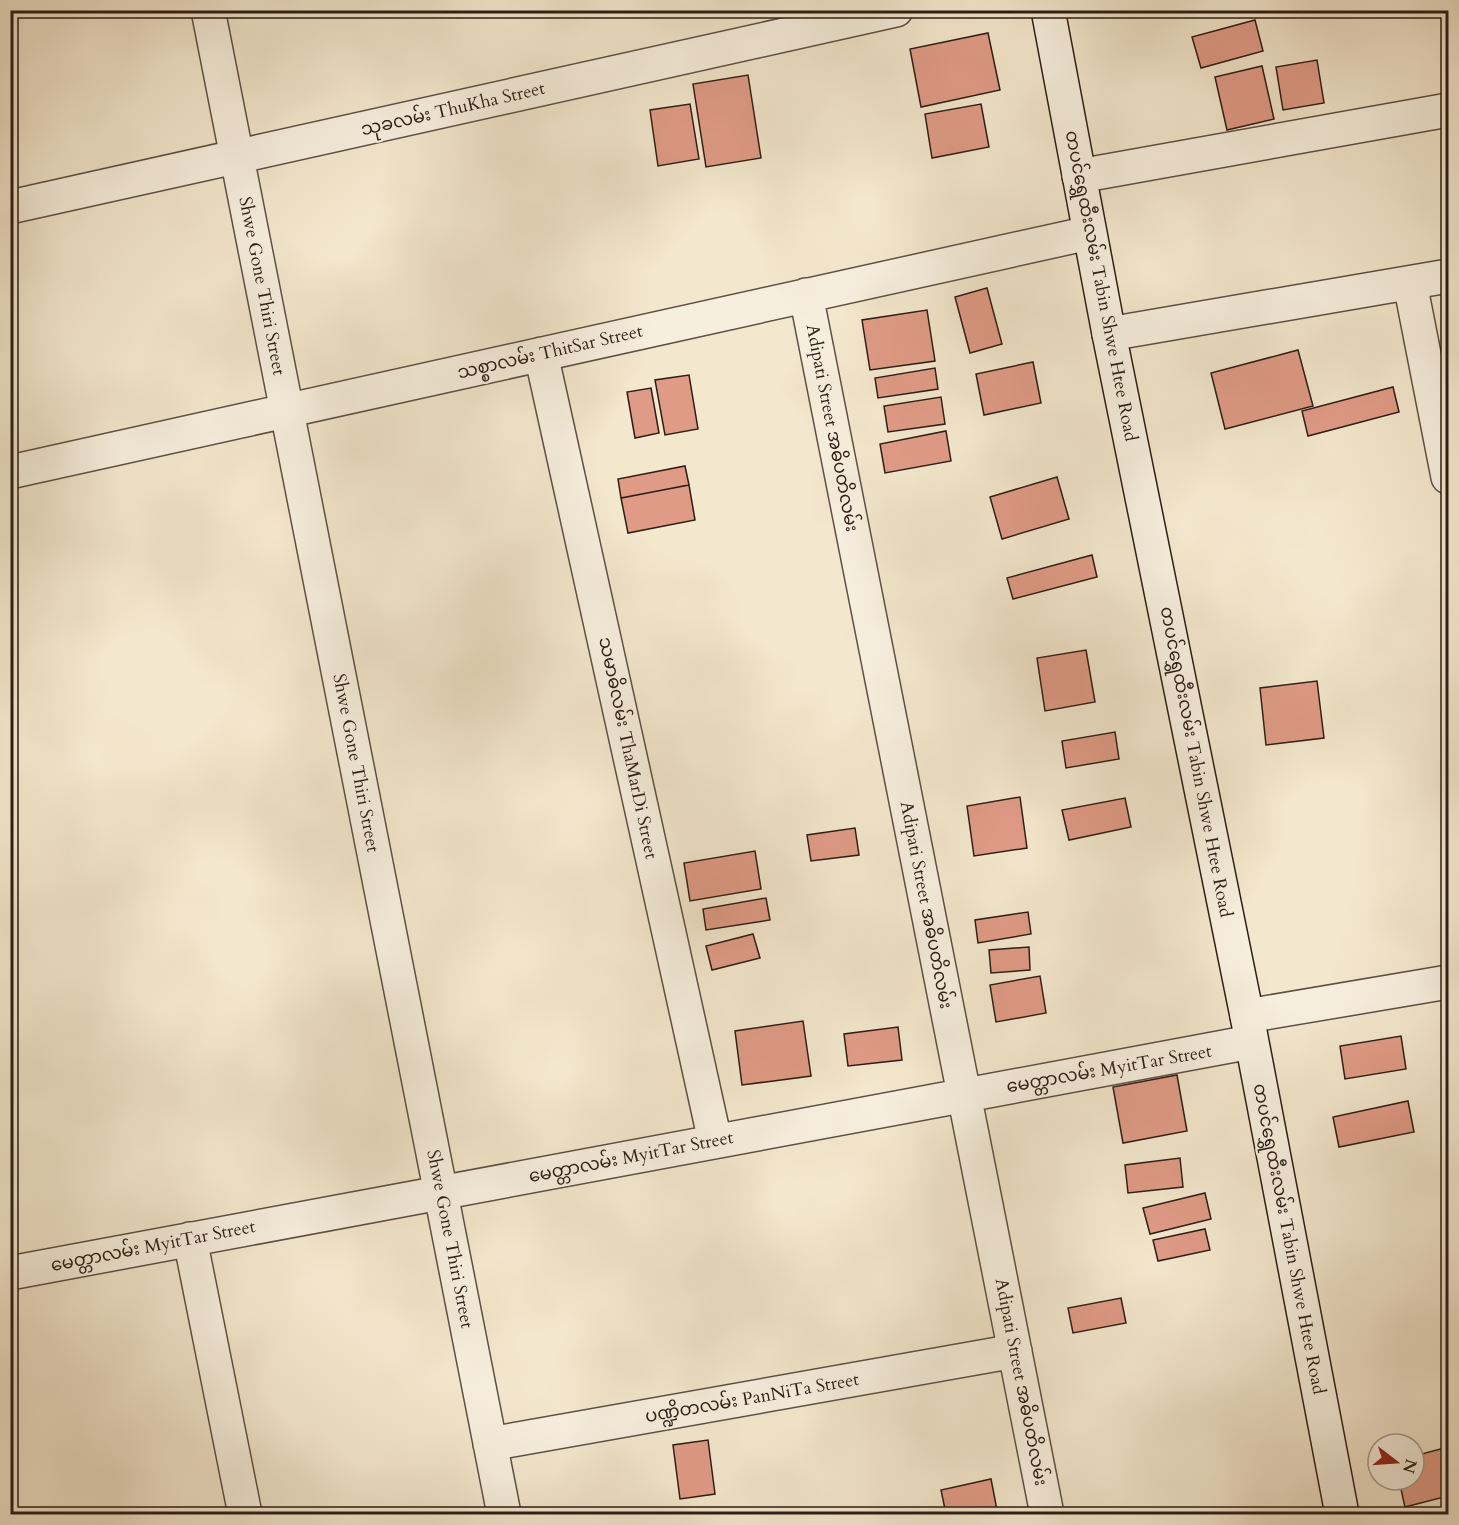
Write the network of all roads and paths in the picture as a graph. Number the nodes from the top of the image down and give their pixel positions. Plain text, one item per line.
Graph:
1 (208, 10) edge
2 (896, 10) edge
3 (1048, 10) edge
4 (1449, 110) edge
5 (237, 157) junction
6 (1079, 176) junction
7 (10, 207) edge
8 (1089, 233) junction
9 (1449, 276) edge
10 (1410, 283) junction
11 (806, 295) junction
12 (1109, 334) junction
13 (542, 354) junction
14 (287, 411) junction
15 (10, 472) edge
16 (1449, 477) edge
17 (1449, 982) edge
18 (1249, 1029) junction
19 (964, 1095) junction
20 (715, 1142) junction
21 (441, 1192) junction
22 (190, 1239) junction
23 (10, 1273) edge
24 (1015, 1352) junction
25 (490, 1444) junction
26 (245, 1515) edge
27 (504, 1515) edge
28 (1047, 1515) edge
29 (1342, 1515) edge

1 - 5 street, Shwe Gone Thiri Street
2 - 5 street, သုခလမ်း ThuKha Street
3 - 6 street, တပင်ရွှေထီးလမ်း Tabin Shwe Htee Road
4 - 6 street
5 - 7 street, သုခလမ်း ThuKha Street
5 - 14 street, Shwe Gone Thiri Street
6 - 8 street, တပင်ရွှေထီးလမ်း Tabin Shwe Htee Road
8 - 11 street, သစ္စာလမ်း ThitSar Street
8 - 12 street, တပင်ရွှေထီးလမ်း Tabin Shwe Htee Road
9 - 10 street
10 - 12 street
10 - 16 street
11 - 13 street, သစ္စာလမ်း ThitSar Street
11 - 19 street, Adipati Street အဓိပတိလမ်း
12 - 18 street, တပင်ရွှေထီးလမ်း Tabin Shwe Htee Road
13 - 14 street, သစ္စာလမ်း ThitSar Street
13 - 20 street, သမာဓိလမ်း ThaMarDi Street
14 - 15 street, သစ္စာလမ်း ThitSar Street
14 - 21 street, Shwe Gone Thiri Street
17 - 18 street, မေတ္တာလမ်း MyitTar Street
18 - 19 street, မေတ္တာလမ်း MyitTar Street
18 - 29 street, တပင်ရွှေထီးလမ်း Tabin Shwe Htee Road
19 - 20 street, မေတ္တာလမ်း MyitTar Street
19 - 24 street, Adipati Street အဓိပတိလမ်း
20 - 21 street, မေတ္တာလမ်း MyitTar Street
21 - 22 street, မေတ္တာလမ်း MyitTar Street
21 - 25 street, Shwe Gone Thiri Street
22 - 23 street, မေတ္တာလမ်း MyitTar Street
22 - 26 street
24 - 25 street, ပဏ္ဍိတလမ်း PanNiTa Street
24 - 28 street, Adipati Street အဓိပတိလမ်း
25 - 27 street, Shwe Gone Thiri Street

